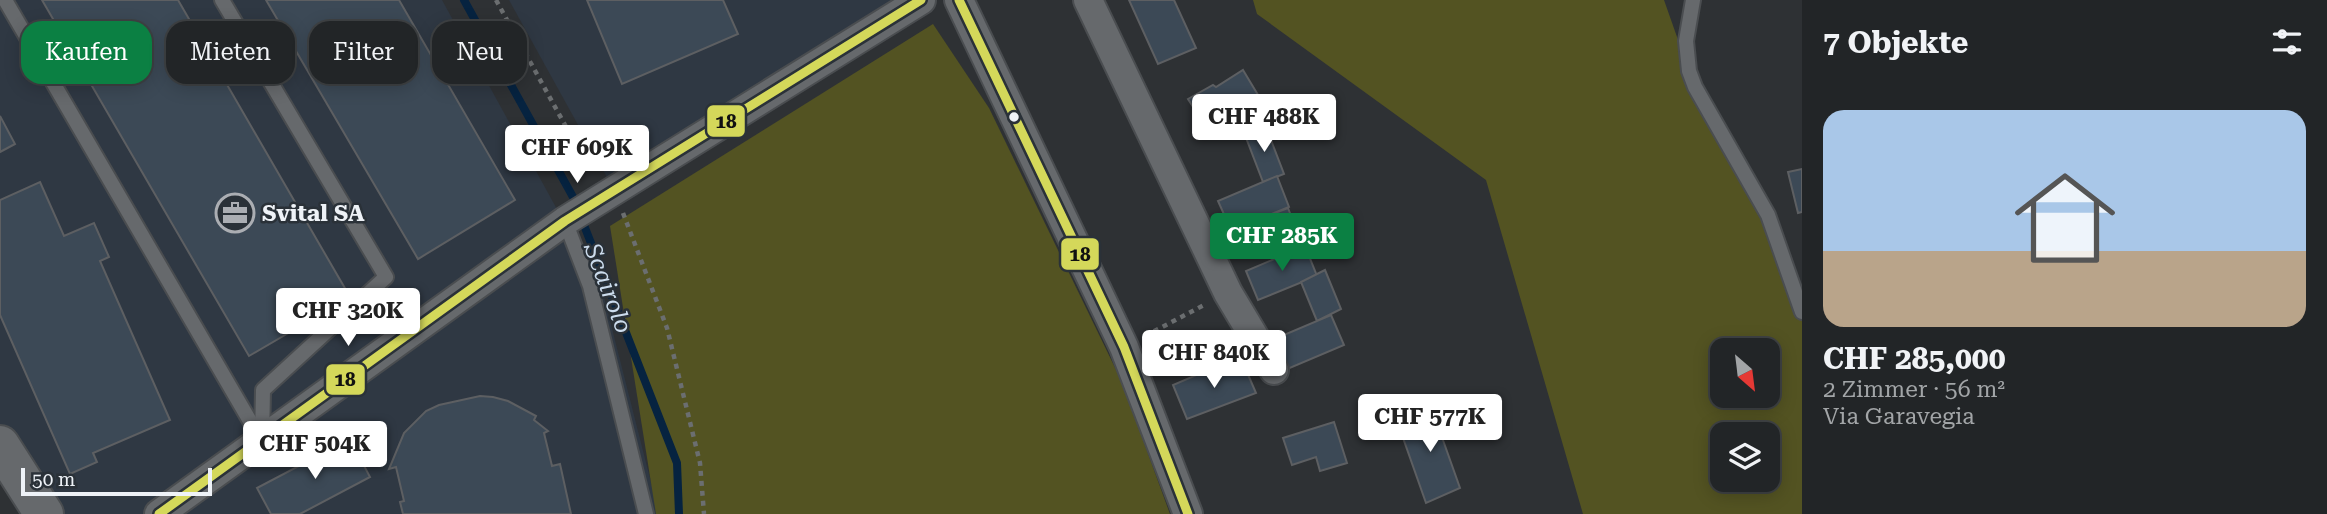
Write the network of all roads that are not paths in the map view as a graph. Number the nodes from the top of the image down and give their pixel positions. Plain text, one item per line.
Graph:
1 (5, 0) edge
2 (222, 0) edge
3 (921, 0) edge
4 (959, 0) edge
5 (1088, 0) edge
6 (1693, 0) edge
7 (565, 221) junction
8 (1802, 312) edge
9 (1275, 370) dead end
10 (262, 442) junction
11 (0, 444) edge
12 (44, 514) edge
13 (159, 514) edge
14 (646, 514) edge
15 (1188, 514) edge

1 - 10 lane
2 - 10 lane
3 - 7 street
4 - 15 street
5 - 9 street
6 - 8 lane
7 - 10 street
7 - 14 lane
10 - 13 street
11 - 12 main road

